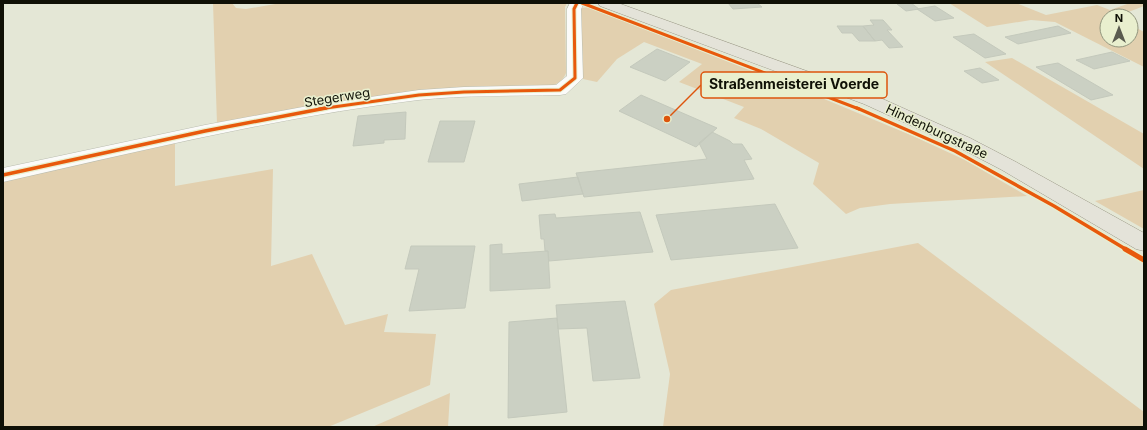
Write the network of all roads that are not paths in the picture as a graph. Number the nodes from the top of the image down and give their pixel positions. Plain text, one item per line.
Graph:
1 (577, 3) edge
2 (605, 3) edge
3 (3, 175) edge
4 (1144, 243) edge

1 - 3 street, Stegerweg
2 - 4 main road, Hindenburgstraße

